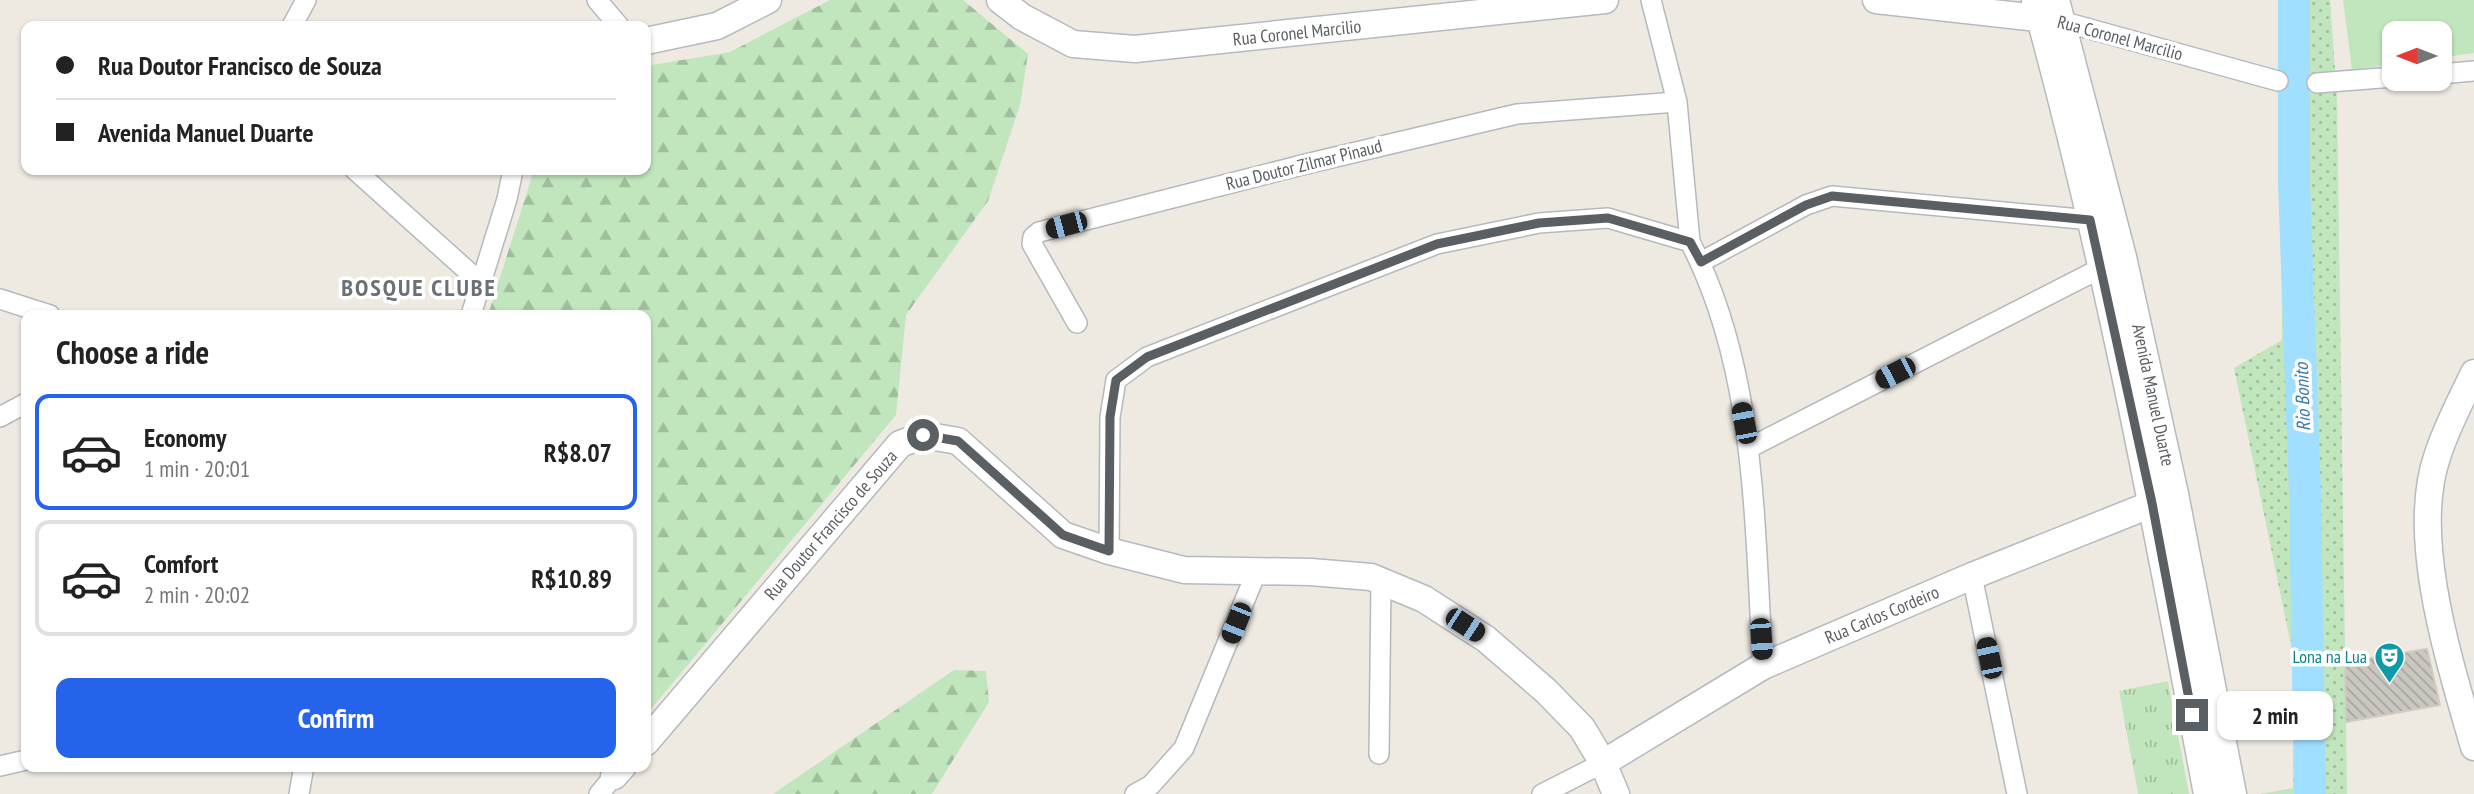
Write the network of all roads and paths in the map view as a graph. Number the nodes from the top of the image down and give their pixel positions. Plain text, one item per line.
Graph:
1 (306, 0) edge
2 (597, 0) edge
3 (768, 0) edge
4 (1000, 0) edge
5 (1605, 0) edge
6 (1651, 0) edge
7 (1876, 0) edge
8 (1513, 6) edge
9 (2048, 10) edge
10 (295, 21) edge
11 (615, 21) edge
12 (651, 40) edge
13 (2474, 71) edge
14 (2452, 73) edge
15 (2382, 78) edge
16 (2278, 81) dead end
17 (2317, 83) dead end
18 (1677, 102) junction
19 (361, 175) edge
20 (512, 175) edge
21 (2102, 221) junction
22 (1690, 242) junction
23 (1701, 262) junction
24 (2112, 262) junction
25 (481, 283) junction
26 (0, 299) edge
27 (34, 310) edge
28 (473, 310) edge
29 (1077, 323) dead end
30 (2474, 373) edge
31 (21, 406) edge
32 (0, 418) edge
33 (1749, 448) junction
34 (2164, 499) junction
35 (1109, 551) junction
36 (1256, 573) junction
37 (1972, 576) junction
38 (1381, 582) junction
39 (1763, 666) junction
40 (651, 736) edge
41 (2474, 747) edge
42 (1379, 754) dead end
43 (21, 761) edge
44 (1603, 763) junction
45 (0, 766) edge
46 (303, 772) edge
47 (299, 794) edge
48 (1135, 794) edge
49 (1542, 794) edge
50 (1616, 794) edge
51 (2017, 794) edge
52 (2207, 794) edge
53 (2233, 794) edge

1 - 10 street
2 - 11 street
3 - 12 street
4 - 8 street, Rua Coronel Marcilio
5 - 8 street, Rua Coronel Marcilio
6 - 18 street
7 - 9 street, Rua Coronel Marcilio
9 - 16 street, Rua Coronel Marcilio
9 - 21 street, Avenida Manuel Duarte
13 - 14 street
15 - 17 street
18 - 22 street
18 - 29 street, Rua Doutor Zilmar Pinaud
19 - 25 street
20 - 25 street
21 - 23 street
21 - 24 street, Avenida Manuel Duarte
22 - 23 street
22 - 35 street
23 - 33 street
24 - 33 street
24 - 34 street, Avenida Manuel Duarte
25 - 28 street
26 - 27 street
30 - 41 street
31 - 32 street
33 - 39 street
34 - 37 street, Rua Carlos Cordeiro
34 - 52 street, Avenida Manuel Duarte
34 - 53 street, Avenida Manuel Duarte
35 - 36 street, Rua Doutor Francisco de Souza
35 - 40 street, Rua Doutor Francisco de Souza
36 - 38 street, Rua Doutor Francisco de Souza
36 - 48 street
37 - 39 street, Rua Carlos Cordeiro
37 - 51 street
38 - 42 street
38 - 44 street, Rua Doutor Francisco de Souza
39 - 44 street, Rua Carlos Cordeiro
43 - 45 street
44 - 49 street
44 - 50 street, Rua Doutor Francisco de Souza
46 - 47 street

